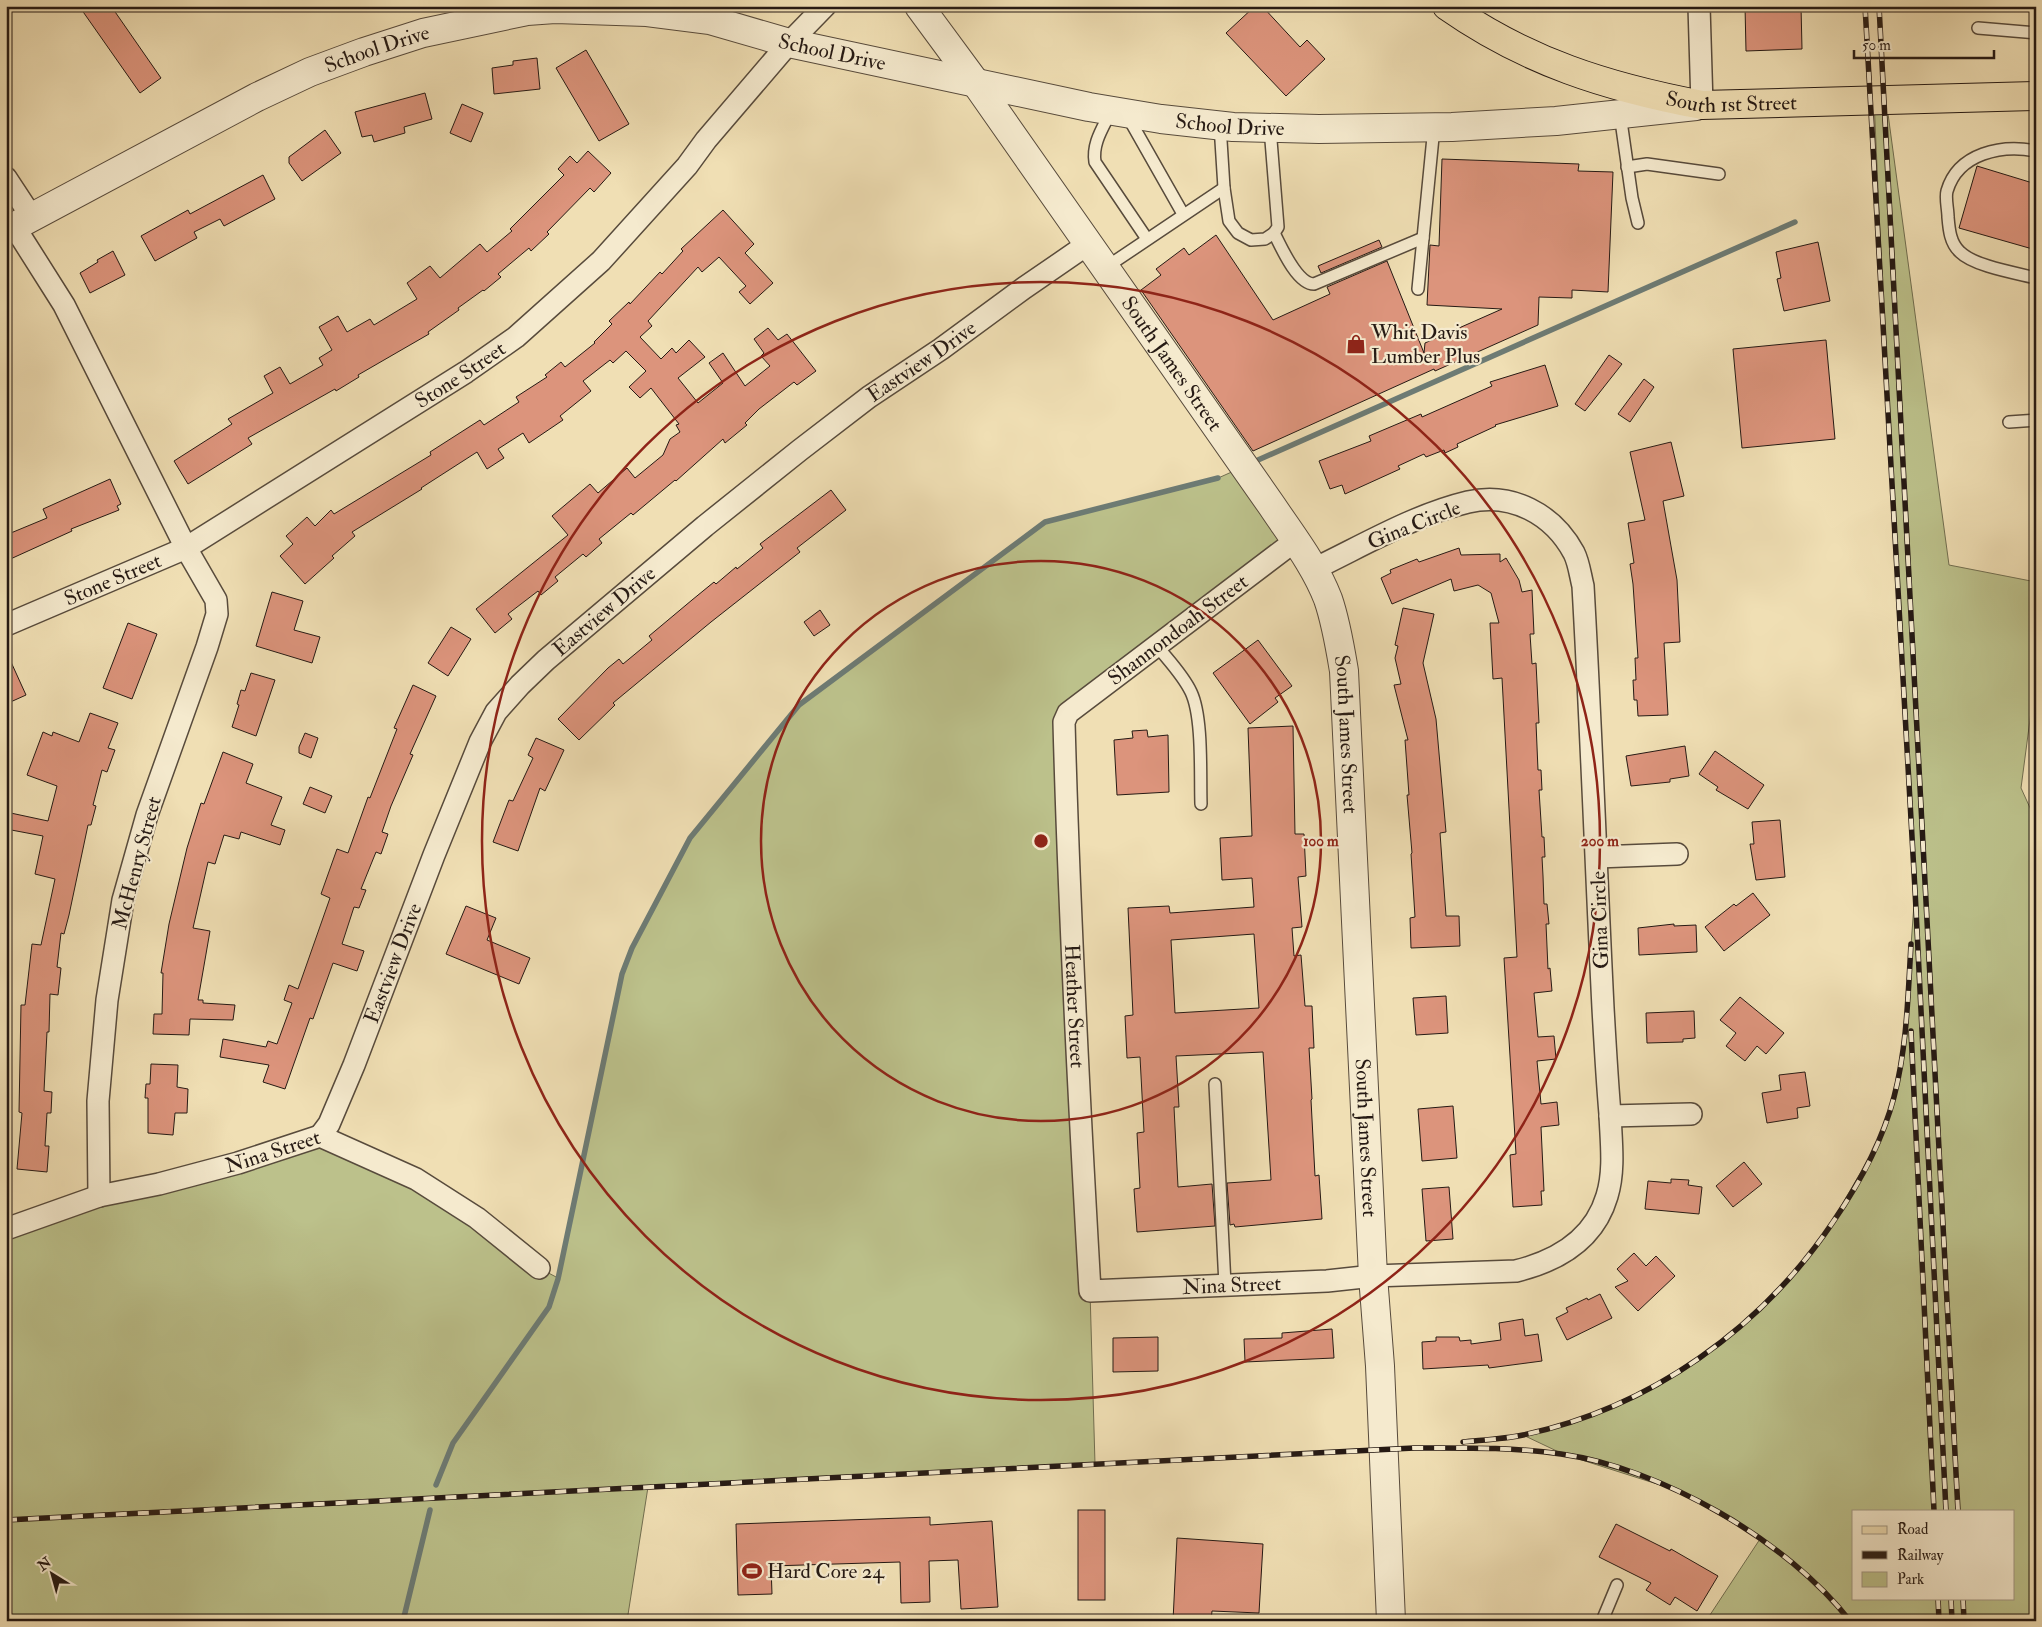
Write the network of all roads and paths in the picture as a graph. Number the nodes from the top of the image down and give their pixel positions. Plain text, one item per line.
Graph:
1 (825, 6) edge
2 (919, 6) edge
3 (1447, 6) edge
4 (1699, 6) edge
5 (1978, 28) dead end
6 (2036, 33) edge
7 (788, 43) junction
8 (975, 82) junction
9 (2036, 96) edge
10 (1702, 105) junction
11 (1119, 112) junction
12 (1620, 114) junction
13 (1220, 125) junction
14 (1434, 127) junction
15 (1270, 128) junction
16 (2036, 151) edge
17 (1627, 167) junction
18 (1719, 174) dead end
19 (6, 178) edge
20 (1224, 188) junction
21 (1183, 214) junction
22 (17, 224) edge
23 (1638, 224) dead end
24 (1274, 233) junction
25 (1424, 238) junction
26 (1147, 239) junction
27 (1088, 244) junction
28 (1105, 268) junction
29 (2036, 278) edge
30 (1418, 289) dead end
31 (2036, 420) edge
32 (2009, 422) dead end
33 (1295, 541) junction
34 (186, 548) junction
35 (1314, 570) junction
36 (6, 625) edge
37 (1157, 646) junction
38 (1064, 722) joint
39 (1201, 804) dead end
40 (1676, 854) dead end
41 (1597, 857) junction
42 (1215, 1084) dead end
43 (1691, 1114) dead end
44 (1610, 1116) junction
45 (320, 1136) junction
46 (99, 1196) junction
47 (6, 1229) edge
48 (539, 1268) dead end
49 (1373, 1276) junction
50 (1225, 1285) junction
51 (1090, 1291) joint
52 (1617, 1585) dead end
53 (1391, 1621) edge
54 (1602, 1621) edge

1 - 7 street, Stone Street
2 - 8 street, South James Street
3 - 10 main road, South 1st Street
4 - 10 street
5 - 6 lane
7 - 8 street, School Drive
7 - 22 street, School Drive
7 - 34 street, Stone Street
8 - 11 street, School Drive
8 - 27 street, South James Street
9 - 10 main road, South 1st Street
10 - 12 street, School Drive
11 - 13 street, School Drive
11 - 21 lane
11 - 26 lane
12 - 14 street, School Drive
12 - 17 lane
13 - 15 street, School Drive
13 - 20 lane
14 - 15 street, School Drive
14 - 25 lane
15 - 24 lane
16 - 29 lane
17 - 18 lane
17 - 23 lane
19 - 22 street, McHenry Street
20 - 21 lane
20 - 24 lane
21 - 26 lane
22 - 34 street, McHenry Street
24 - 25 lane
25 - 30 lane
26 - 28 lane
27 - 28 street, South James Street
27 - 45 street, Eastview Drive
28 - 33 street, South James Street
31 - 32 lane
33 - 35 street, South James Street
33 - 37 street, Shannondoah Street
34 - 36 street, Stone Street
34 - 46 street, McHenry Street
35 - 41 street, Gina Circle
35 - 49 street, South James Street
37 - 38 street, Shannondoah Street
37 - 39 lane
38 - 51 street, Heather Street
40 - 41 street
41 - 44 street, Gina Circle
42 - 50 lane
43 - 44 street
44 - 49 street, Gina Circle
45 - 46 street, Nina Street
45 - 48 street, Nina Street
46 - 47 street, Nina Street
49 - 50 street, Nina Street
49 - 53 street, South James Street
50 - 51 street, Nina Street
52 - 54 lane

